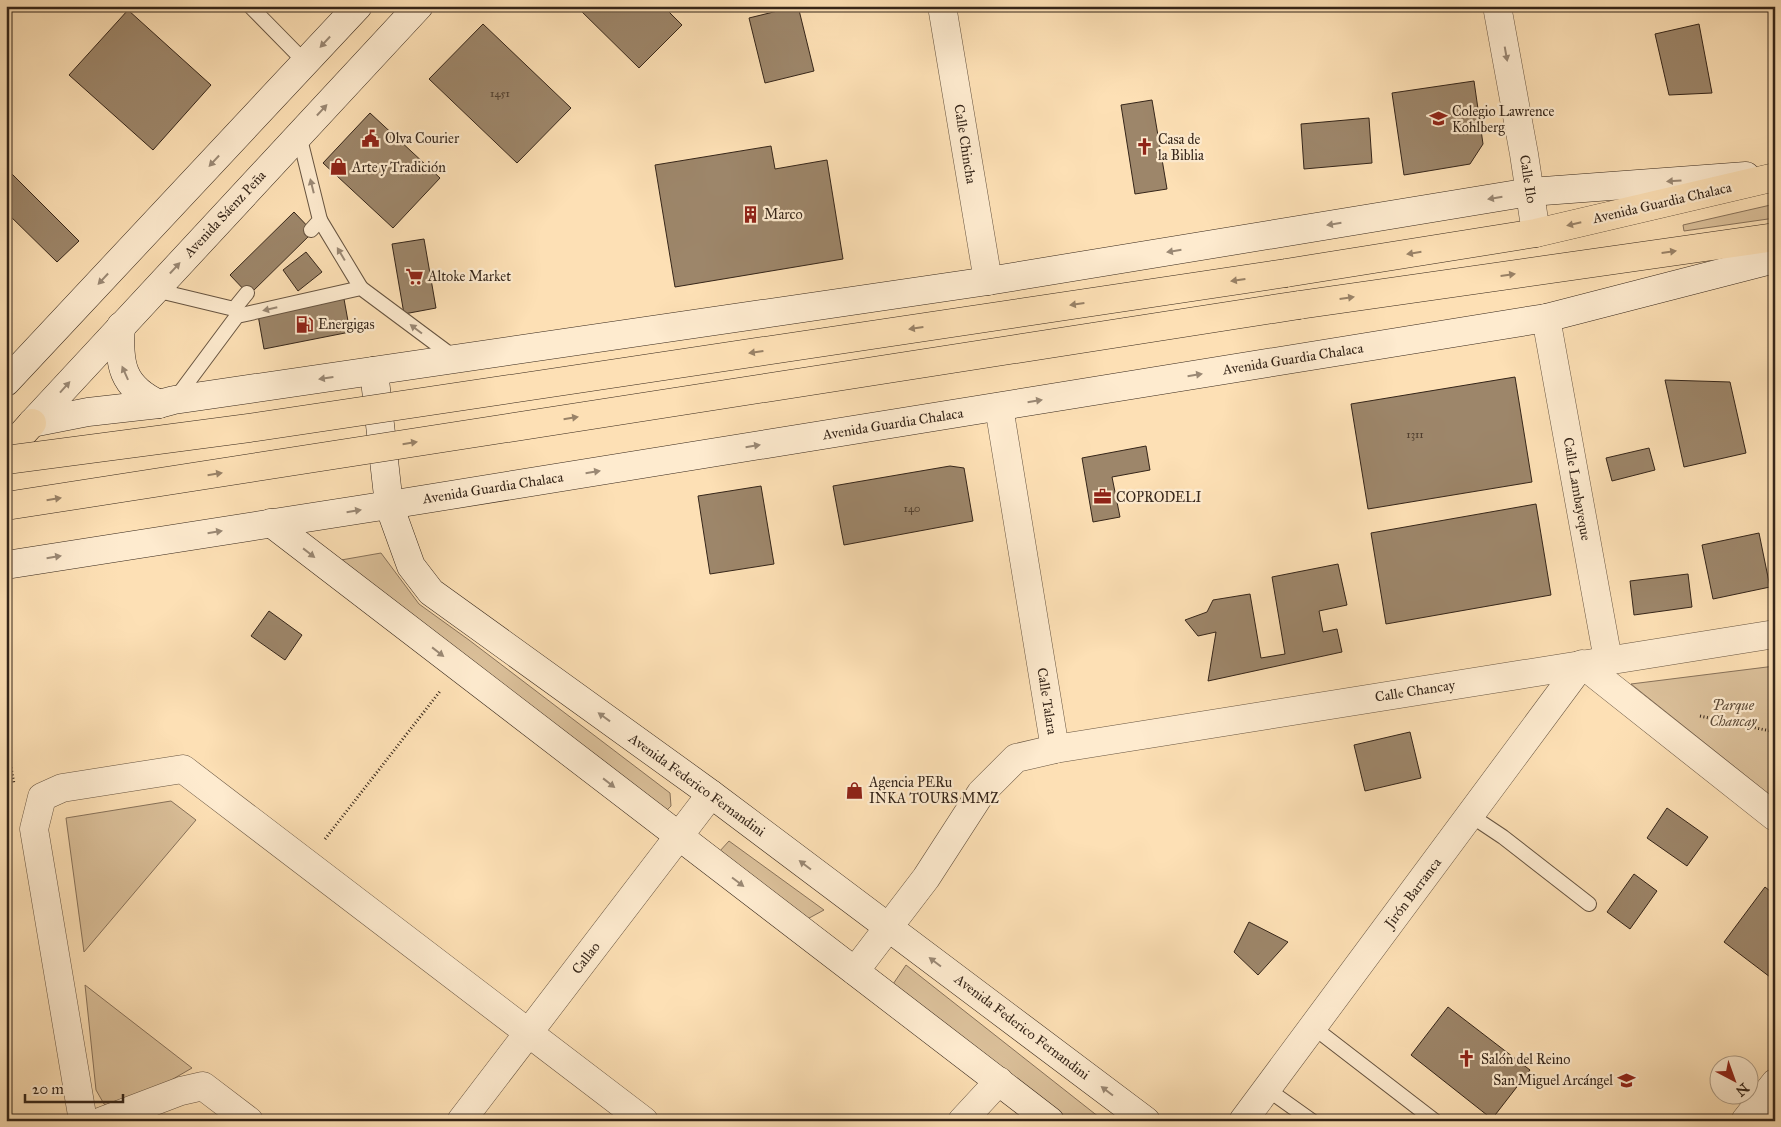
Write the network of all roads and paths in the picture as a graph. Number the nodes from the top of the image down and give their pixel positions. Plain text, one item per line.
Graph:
1 (250, 6) edge
2 (358, 6) edge
3 (418, 6) edge
4 (942, 6) edge
5 (1497, 6) edge
6 (305, 62) junction
7 (298, 135) junction
8 (1775, 173) edge
9 (1775, 177) edge
10 (1530, 192) junction
11 (1536, 233) junction
12 (1775, 237) edge
13 (1775, 259) edge
14 (988, 281) junction
15 (361, 288) junction
16 (155, 290) junction
17 (247, 293) dead end
18 (236, 313) junction
19 (1546, 318) junction
20 (121, 326) junction
21 (455, 358) junction
22 (374, 371) junction
23 (6, 382) edge
24 (167, 402) junction
25 (999, 407) junction
26 (19, 425) edge
27 (6, 452) edge
28 (6, 460) edge
29 (389, 505) junction
30 (6, 506) edge
31 (271, 523) junction
32 (6, 565) edge
33 (1775, 634) edge
34 (1595, 662) junction
35 (458, 667) junction
36 (1055, 749) junction
37 (711, 794) junction
38 (1470, 815) junction
39 (1775, 817) edge
40 (678, 836) junction
41 (306, 863) junction
42 (1589, 904) dead end
43 (888, 927) junction
44 (855, 971) junction
45 (1313, 1027) junction
46 (528, 1032) junction
47 (999, 1081) junction
48 (1775, 1082) edge
49 (1267, 1089) junction
50 (83, 1121) edge
51 (102, 1121) edge
52 (249, 1121) edge
53 (461, 1121) edge
54 (644, 1121) edge
55 (962, 1121) edge
56 (1050, 1121) edge
57 (1146, 1121) edge
58 (1244, 1121) edge
59 (1312, 1121) edge
60 (1435, 1121) edge
61 (1745, 1121) edge

1 - 6 lane
2 -> 6 street
7 -> 3 street, Avenida Sáenz Peña
4 - 14 street, Calle Chincha
5 -> 10 street, Calle Ilo
6 -> 23 street
15 -> 7 lane
16 -> 7 street, Avenida Sáenz Peña
8 -> 10 street, Avenida Guardia Chalaca
9 -> 11 main road, Avenida Guardia Chalaca
10 - 11 street, Calle Ilo
10 -> 14 street, Avenida Guardia Chalaca
11 -> 28 main road, Avenida Guardia Chalaca, bridge
30 -> 12 main road, bridge
13 - 19 street, Avenida Guardia Chalaca
14 - 21 street, Avenida Guardia Chalaca
15 -> 18 lane
21 -> 15 lane
16 - 18 lane
16 - 20 street, Avenida Sáenz Peña
17 - 18 lane
18 - 24 lane
25 -> 19 street, Avenida Guardia Chalaca
19 - 34 street, Calle Lambayeque
24 -> 20 street
26 -> 20 street, Avenida Sáenz Peña
21 - 22 street, Avenida Guardia Chalaca
22 -> 24 street, Avenida Guardia Chalaca
22 - 29 street, Avenida Federico Fernandini
24 - 26 street, Avenida Guardia Chalaca
29 -> 25 street, Avenida Guardia Chalaca
25 - 36 street, Calle Talara
26 - 27 main road
31 -> 29 street, Avenida Guardia Chalaca
37 -> 29 street, Avenida Federico Fernandini
32 -> 31 street, Avenida Guardia Chalaca
31 -> 35 street
33 - 34 street, Calle Chancay
34 - 36 street, Calle Chancay
34 - 38 street, Jirón Barranca
34 - 39 street
35 -> 40 street
35 - 41 path
36 - 43 street, Calle Talara
37 - 40 street, Callao
43 -> 37 street, Avenida Federico Fernandini
38 - 42 lane
38 - 45 street, Jirón Barranca
40 -> 44 street
40 - 46 street, Callao
41 - 46 street
41 - 50 street
43 - 44 street, Calle Talara
57 -> 43 street, Avenida Federico Fernandini
44 - 47 street
45 - 49 street, Jirón Barranca
45 - 60 lane
46 - 53 street, Callao
46 - 54 street
47 - 55 street
47 - 56 street
48 - 61 street
49 - 58 street, Jirón Barranca
49 - 59 lane
51 - 52 street

